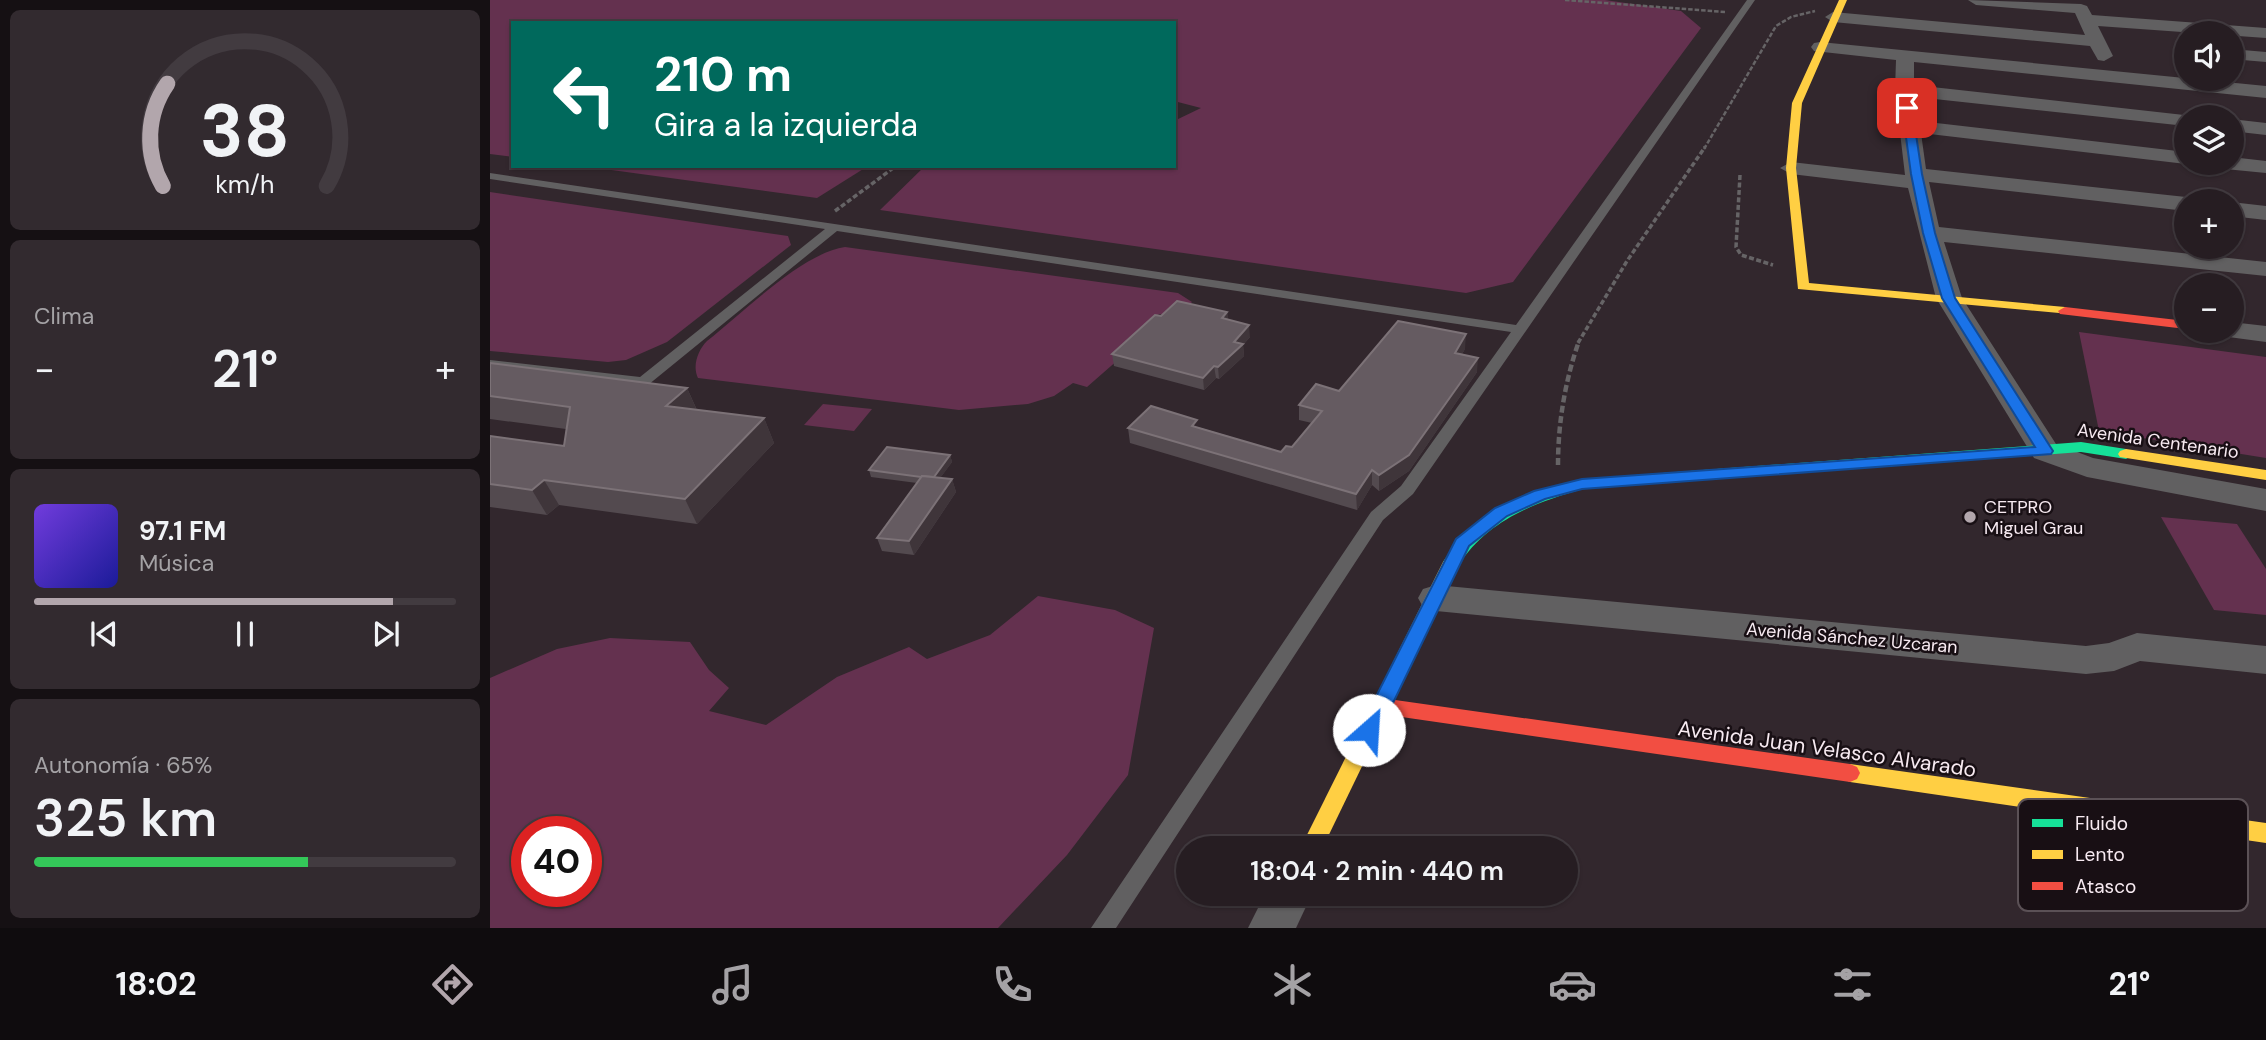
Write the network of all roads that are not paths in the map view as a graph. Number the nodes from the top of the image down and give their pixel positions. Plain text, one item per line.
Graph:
1 (1751, 0) edge
2 (1891, 0) edge
3 (1966, 0) edge
4 (1976, 0) edge
5 (2048, 3) edge
6 (2127, 5) dead end
7 (1839, 8) edge
8 (2209, 13) dead end
9 (2087, 20) junction
10 (2216, 21) edge
11 (1892, 23) junction
12 (2133, 24) junction
13 (1973, 30) junction
14 (2244, 31) edge
15 (2174, 32) edge
16 (2266, 33) edge
17 (2062, 38) junction
18 (2097, 41) junction
19 (1820, 47) junction
20 (2244, 55) edge
21 (1905, 57) junction
22 (2266, 57) edge
23 (2075, 73) junction
24 (2113, 77) junction
25 (2174, 81) edge
26 (2244, 89) edge
27 (1905, 90) junction
28 (2266, 92) edge
29 (2091, 110) junction
30 (2174, 119) edge
31 (1910, 126) junction
32 (2244, 126) edge
33 (2266, 129) edge
34 (2107, 149) junction
35 (2174, 157) edge
36 (2244, 165) edge
37 (2266, 167) edge
38 (1791, 168) junction
39 (490, 176) edge
40 (1917, 179) junction
41 (2129, 197) junction
42 (2174, 203) edge
43 (2244, 210) edge
44 (2266, 213) edge
45 (833, 229) junction
46 (1929, 233) junction
47 (2266, 268) edge
48 (1949, 298) junction
49 (2174, 324) edge
50 (1519, 329) junction
51 (2244, 331) edge
52 (2266, 334) edge
53 (490, 364) edge
54 (2045, 451) junction
55 (2266, 475) edge
56 (2266, 500) edge
57 (1436, 598) junction
58 (2266, 660) edge
59 (1381, 706) junction
60 (2029, 799) edge
61 (2248, 830) edge
62 (2266, 833) edge
63 (1317, 836) edge
64 (1103, 928) edge

1 - 50 lane
2 - 11 street
3 - 13 street
4 - 5 street
5 - 9 street
5 - 17 street
6 - 12 street
7 - 11 street
7 - 19 street
8 - 10 street
9 - 12 street
9 - 18 street
11 - 13 street
12 - 15 street
13 - 17 street
14 - 16 street
17 - 18 street
18 - 24 street
19 - 21 street
19 - 38 street
20 - 22 street
21 - 23 street
21 - 27 street
23 - 24 street
23 - 29 street
24 - 25 street
26 - 28 street
27 - 29 street
27 - 31 street
29 - 30 street
29 - 34 street
31 - 34 street
31 - 40 street
32 - 33 street
34 - 35 street
34 - 41 street
36 - 37 street
38 - 40 street
38 - 48 street
39 - 45 lane
40 - 41 street
40 - 46 street
41 - 42 street
43 - 44 street
45 - 50 lane
45 - 53 lane
46 - 47 street
46 - 48 street
48 - 49 street
48 - 54 street
50 - 64 lane
51 - 52 street
54 - 55 street, Avenida Centenario
54 - 56 street
54 - 57 street, Avenida Centenario
57 - 58 street, Avenida Sánchez Uzcaran
57 - 59 street, Avenida Centenario
59 - 60 street, Avenida Juan Velasco Alvarado
59 - 63 street, Avenida Centenario
61 - 62 street, Avenida Juan Velasco Alvarado

